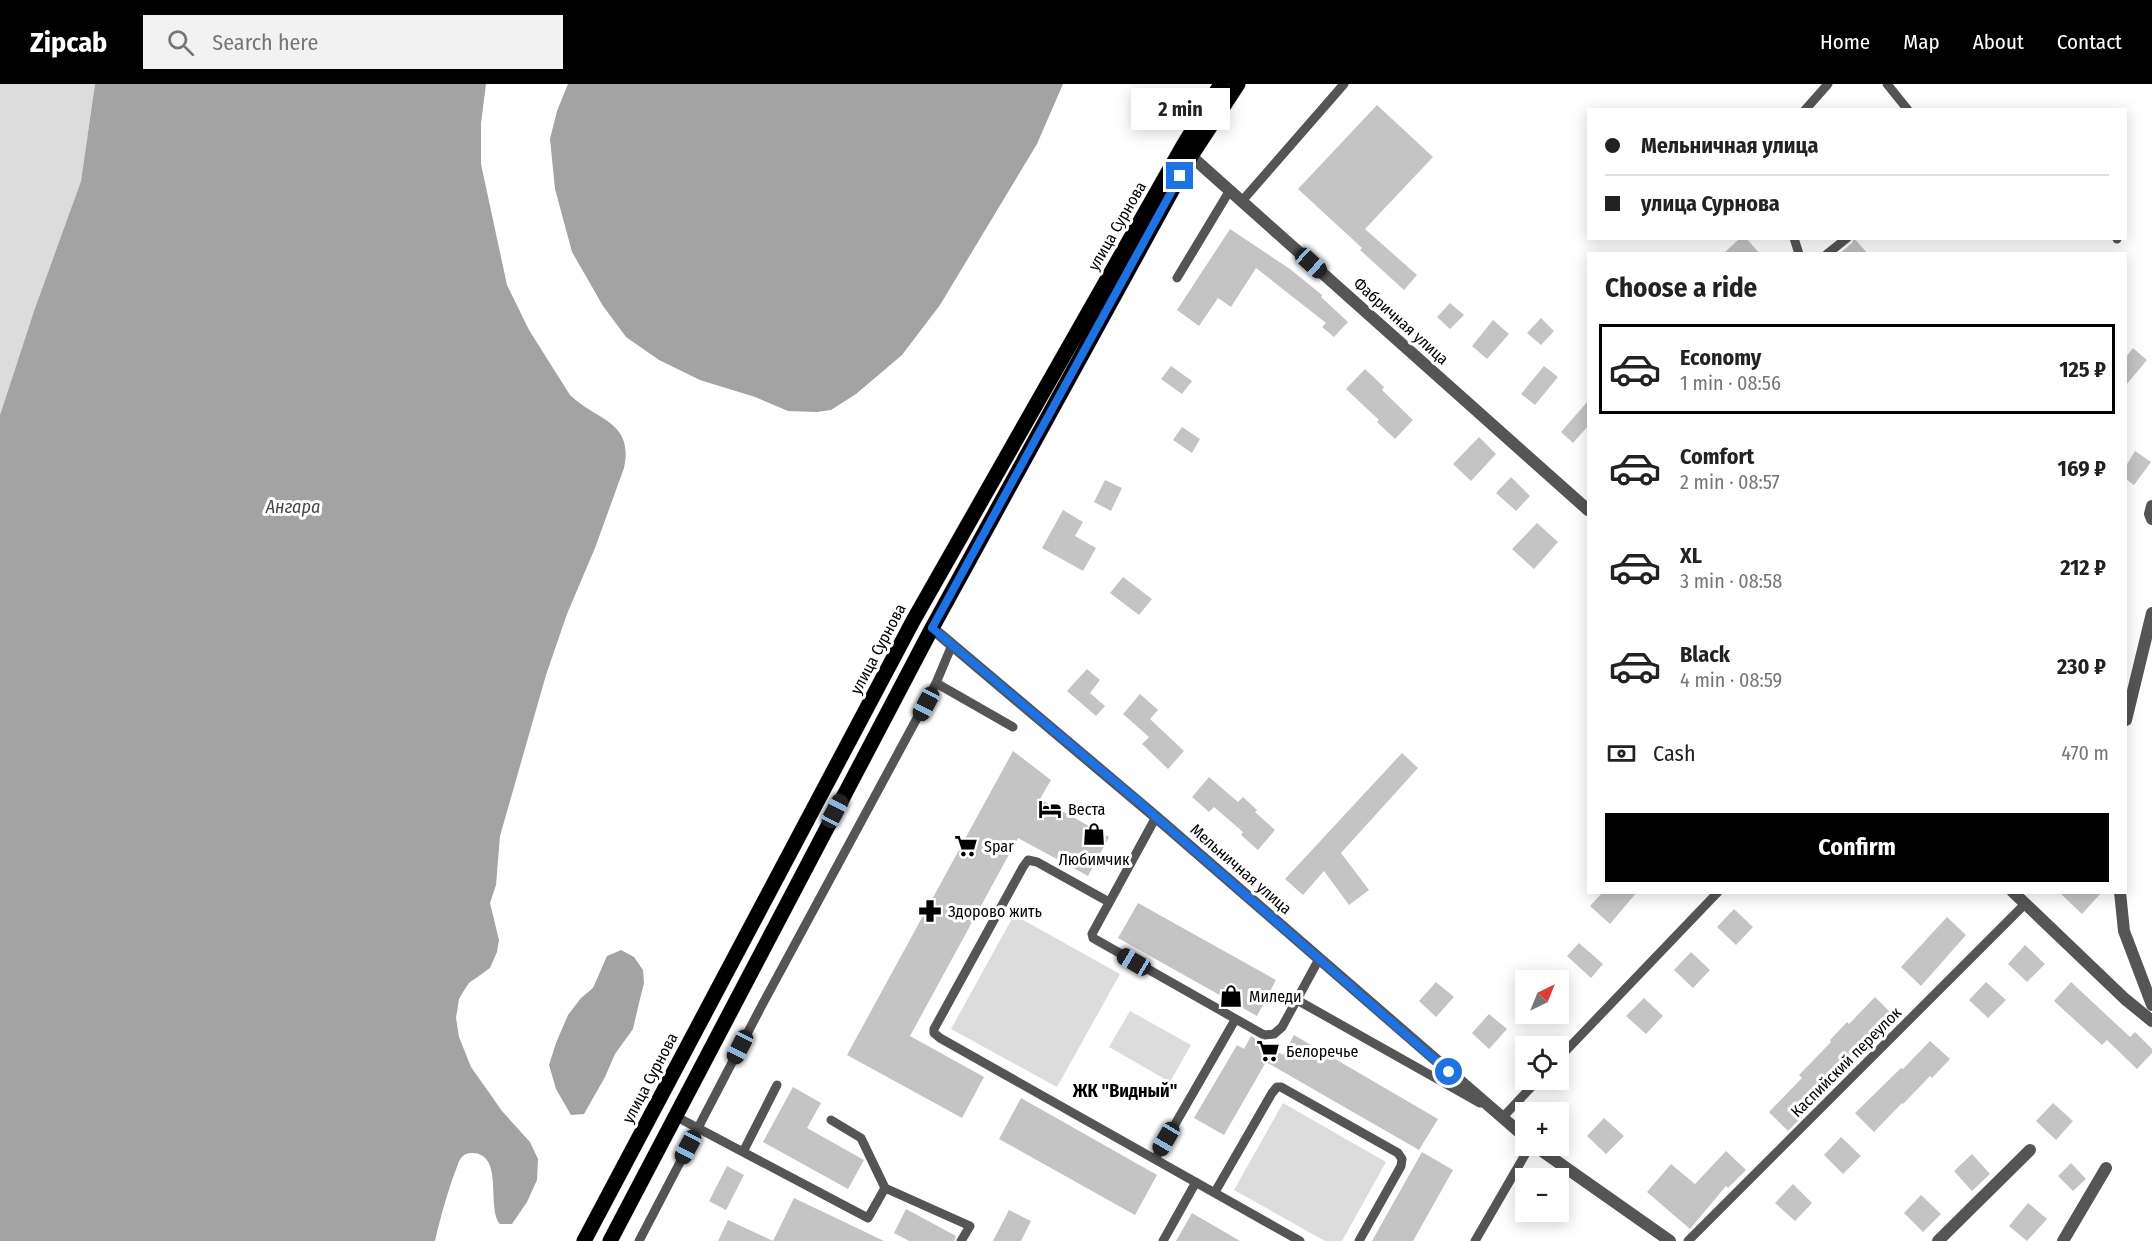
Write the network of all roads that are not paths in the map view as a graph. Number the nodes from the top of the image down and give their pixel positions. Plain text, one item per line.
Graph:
1 (1221, 84) edge
2 (1238, 84) edge
3 (1344, 84) edge
4 (1828, 84) edge
5 (1887, 84) edge
6 (1807, 108) edge
7 (1906, 108) edge
8 (1191, 156) junction
9 (1230, 190) junction
10 (1242, 201) junction
11 (1844, 240) edge
12 (1829, 252) edge
13 (1177, 278) dead end
14 (2152, 506) edge
15 (1587, 509) edge
16 (2152, 519) edge
17 (2152, 614) edge
18 (932, 628) junction
19 (952, 645) junction
20 (936, 683) junction
21 (2127, 716) edge
22 (1013, 727) dead end
23 (1156, 817) junction
24 (1716, 894) edge
25 (2015, 894) edge
26 (2120, 894) edge
27 (1109, 903) junction
28 (2025, 904) junction
29 (1319, 959) junction
30 (1297, 1000) junction
31 (2152, 1005) edge
32 (1235, 1020) junction
33 (2152, 1021) edge
34 (1569, 1048) edge
35 (777, 1085) dead end
36 (1527, 1090) edge
37 (1498, 1115) junction
38 (675, 1116) junction
39 (831, 1120) dead end
40 (698, 1128) junction
41 (1515, 1129) edge
42 (2030, 1150) dead end
43 (743, 1152) junction
44 (1524, 1156) edge
45 (1549, 1156) edge
46 (1155, 1159) junction
47 (2106, 1168) dead end
48 (1196, 1182) junction
49 (885, 1188) junction
50 (1215, 1192) junction
51 (584, 1241) edge
52 (610, 1241) edge
53 (639, 1241) edge
54 (961, 1241) edge
55 (1163, 1241) edge
56 (1300, 1241) edge
57 (1359, 1241) edge
58 (1475, 1241) edge
59 (1670, 1241) edge
60 (1688, 1241) edge
61 (1938, 1241) edge
62 (2063, 1241) edge

1 - 51 main road, улица Сурнова
2 - 8 main road, улица Сурнова
3 - 10 lane
4 - 6 lane
5 - 7 lane
8 - 9 street, Фабричная улица
8 - 18 main road, улица Сурнова
9 - 10 street, Фабричная улица
9 - 13 lane
10 - 15 street, Фабричная улица
11 - 12 lane
14 - 16 street
17 - 21 street
18 - 19 street, Мельничная улица
18 - 38 main road, улица Сурнова
19 - 20 lane
19 - 23 street, Мельничная улица
20 - 22 lane
20 - 40 lane
23 - 27 lane
23 - 29 street, Мельничная улица
24 - 34 lane
25 - 28 street
26 - 31 street
27 - 32 lane
27 - 46 lane
28 - 33 street
28 - 60 lane, Каспийский переулок
29 - 30 lane
29 - 37 street, Мельничная улица
30 - 32 lane
30 - 37 lane
32 - 46 lane
35 - 43 lane
36 - 37 lane
37 - 41 street, Мельничная улица
38 - 40 lane
38 - 52 main road, улица Сурнова
39 - 49 lane
40 - 43 lane
40 - 53 lane
42 - 61 street
43 - 49 lane
44 - 58 lane
45 - 59 street
46 - 48 lane
47 - 62 street
48 - 50 lane
48 - 55 lane
49 - 54 lane
50 - 56 lane
50 - 57 lane

